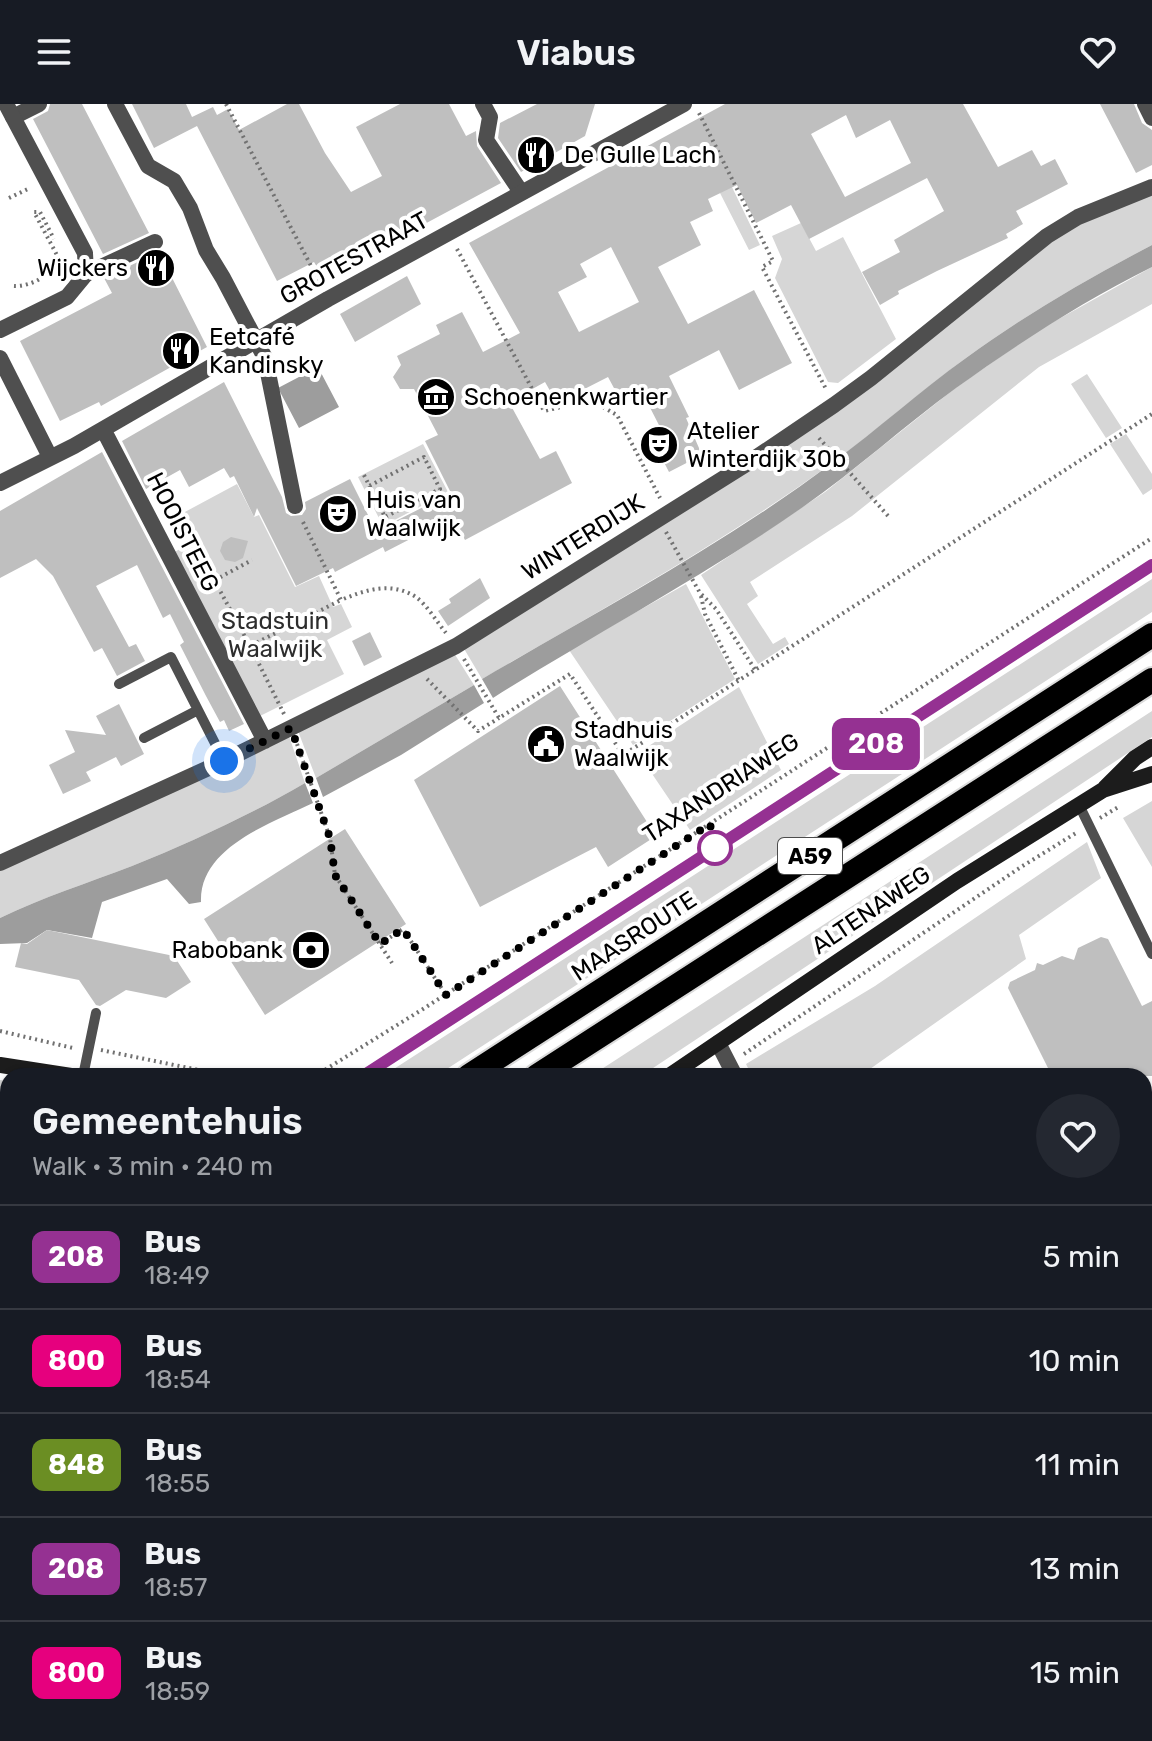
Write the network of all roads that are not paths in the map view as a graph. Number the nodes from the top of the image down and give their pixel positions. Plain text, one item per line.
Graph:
1 (39, 104) edge
2 (115, 104) edge
3 (483, 104) edge
4 (684, 104) edge
5 (1145, 104) edge
6 (9, 111) edge
7 (1152, 118) edge
8 (1152, 187) edge
9 (521, 192) junction
10 (155, 242) dead end
11 (86, 269) junction
12 (0, 330) edge
13 (256, 341) junction
14 (0, 358) edge
15 (103, 429) junction
16 (50, 457) junction
17 (0, 483) edge
18 (295, 506) road end
19 (1152, 565) edge
20 (1152, 635) edge
21 (1152, 680) edge
22 (119, 684) dead end
23 (198, 710) junction
24 (144, 738) dead end
25 (265, 741) junction
26 (1152, 747) edge
27 (224, 761) junction
28 (1152, 774) edge
29 (1103, 790) junction
30 (1079, 805) junction
31 (0, 863) edge
32 (1152, 954) edge
33 (96, 1013) dead end
34 (718, 1043) junction
35 (85, 1068) edge
36 (375, 1068) edge
37 (481, 1068) edge
38 (549, 1068) edge
39 (681, 1068) edge
40 (731, 1068) edge

1 - 6 street
2 - 13 street
3 - 9 street
4 - 9 street, GROTESTRAAT
5 - 7 street
6 - 11 street
8 - 25 street, WINTERDIJK
9 - 13 street, GROTESTRAAT
10 - 11 street
11 - 12 street
13 - 15 street, GROTESTRAAT
13 - 18 street
14 - 16 street
15 - 16 street, GROTESTRAAT
15 - 25 street, HOOISTEEG
16 - 17 street, GROTESTRAAT
19 - 36 main road, TAXANDRIAWEG
20 - 37 highway, MAASROUTE / A59
21 - 38 highway, A59
22 - 23 lane
23 - 24 lane
23 - 27 lane
25 - 27 street, WINTERDIJK
26 - 29 main road, ALTENAWEG
27 - 31 street, WINTERDIJK
28 - 29 main road, ALTENAWEG
29 - 30 main road, ALTENAWEG
30 - 32 lane
30 - 34 main road, ALTENAWEG
33 - 35 lane
34 - 39 main road, ALTENAWEG
34 - 40 street

